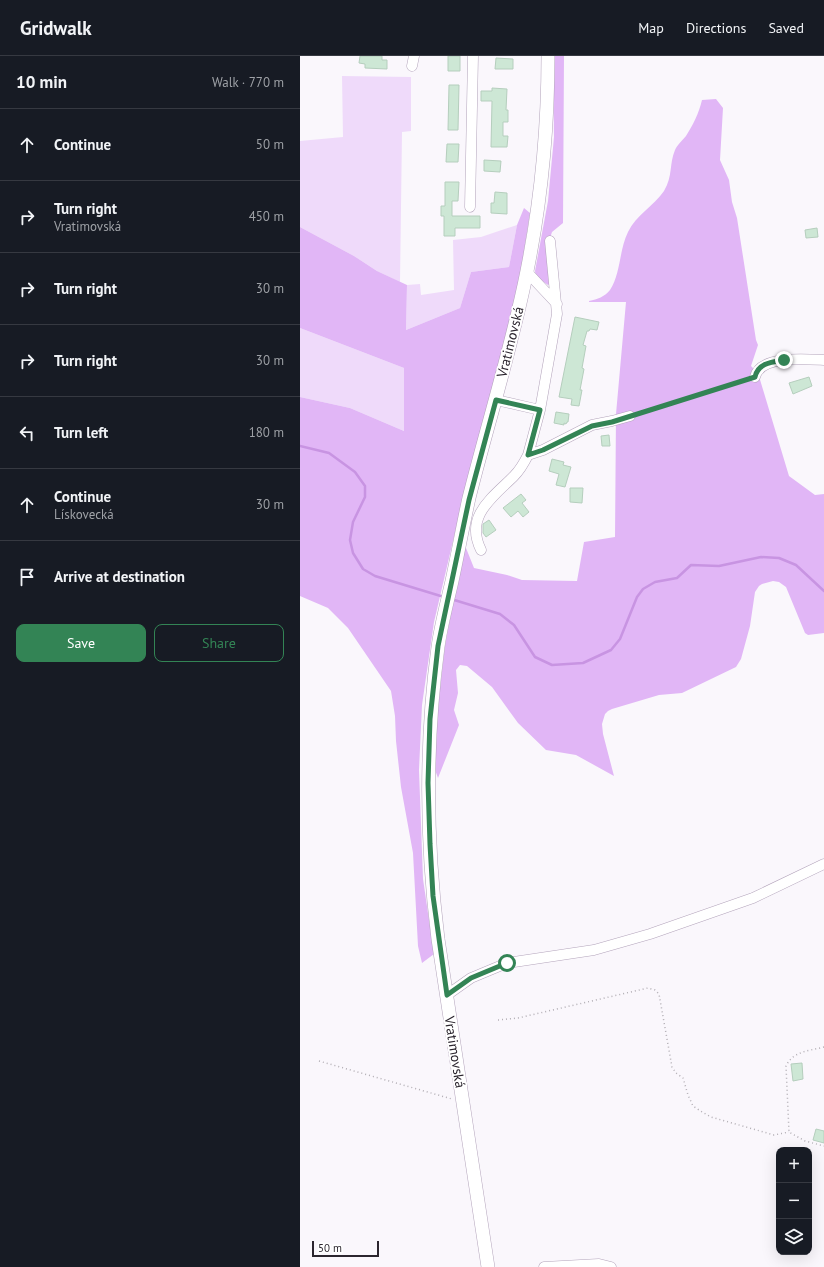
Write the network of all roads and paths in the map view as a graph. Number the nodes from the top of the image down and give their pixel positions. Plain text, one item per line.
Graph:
1 (414, 56) edge
2 (473, 56) edge
3 (548, 56) edge
4 (412, 66) dead end
5 (470, 207) dead end
6 (550, 241) dead end
7 (527, 272) junction
8 (556, 304) junction
9 (824, 360) edge
10 (755, 377) joint
11 (496, 400) junction
12 (540, 410) junction
13 (630, 416) joint
14 (528, 455) junction
15 (481, 550) dead end
16 (824, 864) edge
17 (447, 995) junction
18 (498, 1020) dead end
19 (824, 1048) edge
20 (319, 1061) dead end
21 (463, 1103) junction
22 (789, 1132) junction
23 (824, 1146) edge
24 (488, 1267) edge
25 (544, 1267) edge
26 (611, 1267) edge

1 - 4 street
2 - 5 street
3 - 7 main road, Vratimovská
6 - 8 street
7 - 8 street
7 - 11 main road, Vratimovská
8 - 12 street
9 - 10 street
10 - 13 path
11 - 12 street
11 - 17 main road, Vratimovská
12 - 14 street
13 - 14 street
14 - 15 street
16 - 17 street
17 - 21 main road, Vratimovská
18 - 22 path
19 - 22 path
20 - 21 path
21 - 24 main road, Vratimovská
22 - 23 path
25 - 26 street

